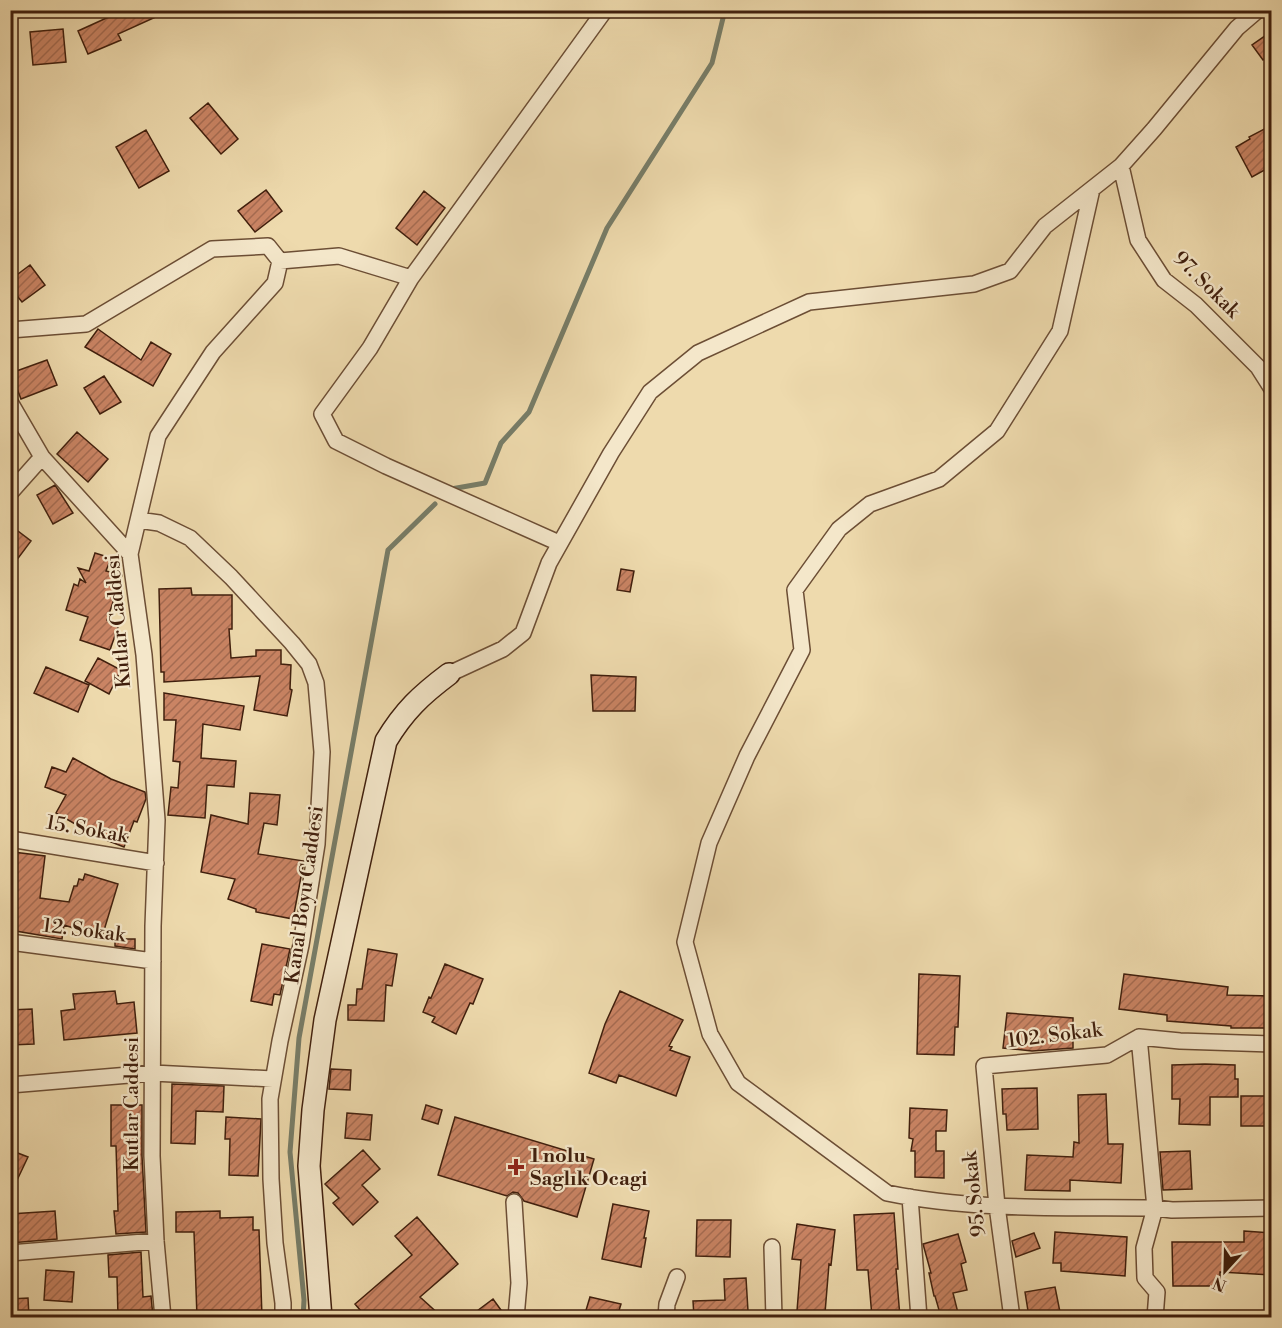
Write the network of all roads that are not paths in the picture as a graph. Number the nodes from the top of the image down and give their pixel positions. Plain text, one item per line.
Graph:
1 (605, 10) edge
2 (1258, 10) edge
3 (1121, 166) junction
4 (1092, 189) junction
5 (280, 261) junction
6 (411, 278) junction
7 (10, 330) edge
8 (1272, 389) edge
9 (10, 402) edge
10 (42, 457) junction
11 (10, 493) edge
12 (138, 520) junction
13 (108, 529) junction
14 (134, 535) junction
15 (560, 543) junction
16 (130, 554) junction
17 (449, 674) joint
18 (10, 839) edge
19 (156, 863) junction
20 (10, 942) edge
21 (153, 961) junction
22 (1139, 1036) junction
23 (1272, 1044) edge
24 (984, 1066) joint
25 (153, 1073) junction
26 (273, 1079) junction
27 (10, 1085) edge
28 (910, 1197) junction
29 (514, 1202) dead end
30 (997, 1206) junction
31 (1155, 1208) junction
32 (1272, 1208) edge
33 (156, 1241) junction
34 (772, 1247) dead end
35 (10, 1253) edge
36 (677, 1277) dead end
37 (666, 1311) edge
38 (163, 1317) edge
39 (283, 1317) edge
40 (321, 1317) edge
41 (516, 1317) edge
42 (774, 1317) edge
43 (919, 1317) edge
44 (1012, 1317) edge
45 (1155, 1317) edge

1 - 6 street
2 - 3 street
3 - 4 street
3 - 8 street, 97. Sokak
4 - 15 street
4 - 28 street
5 - 6 street
5 - 7 street
5 - 12 street, Kutlar Caddesi
6 - 15 street
9 - 10 street
10 - 11 street
10 - 13 street
12 - 14 street, Kutlar Caddesi
12 - 26 street, Kanal Boyu Caddesi
13 - 14 street
13 - 16 street
14 - 16 street, Kutlar Caddesi
15 - 17 street
16 - 19 street, Kutlar Caddesi
17 - 40 street, Kanal Boyu Caddesi
18 - 19 street, 15. Sokak
19 - 21 street, Kutlar Caddesi
20 - 21 street, 12. Sokak
21 - 25 street, Kutlar Caddesi
22 - 23 street
22 - 24 street, 102. Sokak
22 - 31 street
24 - 30 street, 95. Sokak
25 - 26 street
25 - 27 street
25 - 33 street, Kutlar Caddesi
26 - 39 street, Kanal Boyu Caddesi
28 - 30 street
28 - 43 street
29 - 41 street
30 - 31 street
30 - 44 street, 95. Sokak
31 - 32 street
31 - 45 street
33 - 35 street
33 - 38 street, Kutlar Caddesi
34 - 42 street
36 - 37 street

